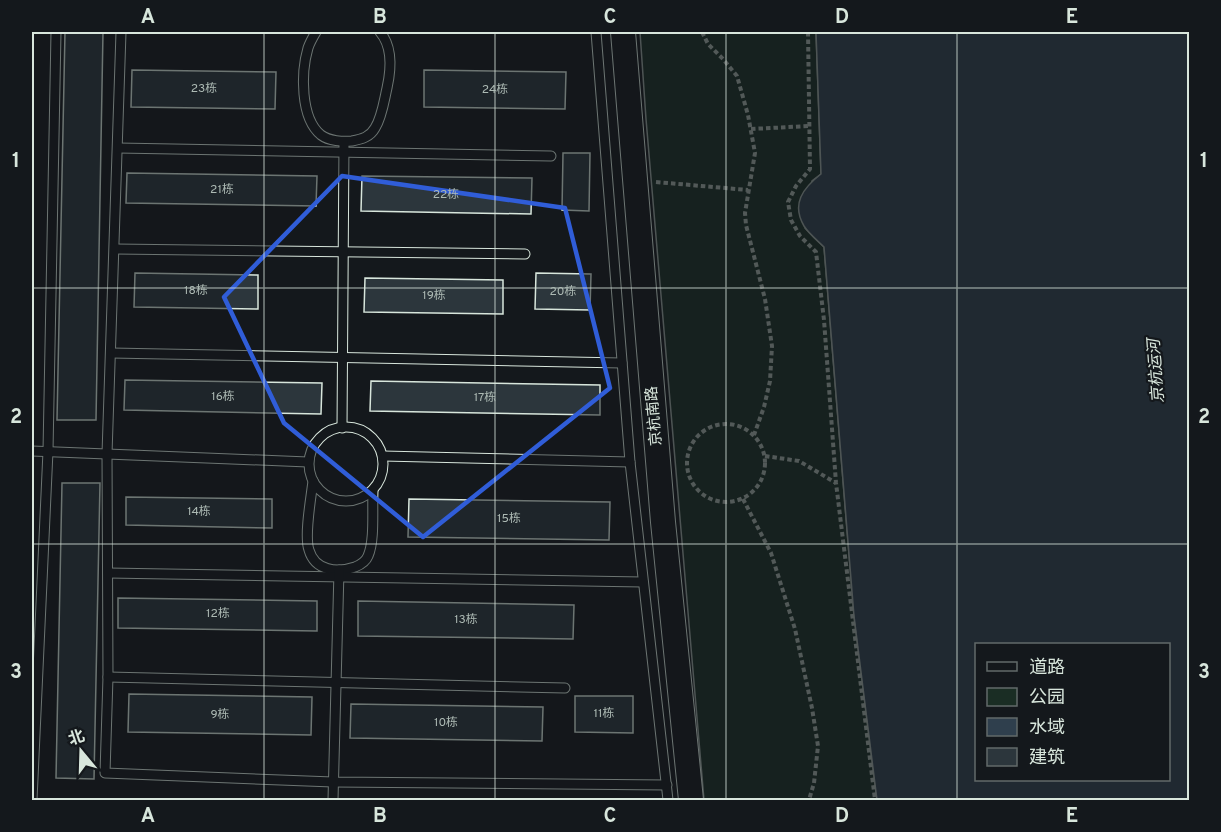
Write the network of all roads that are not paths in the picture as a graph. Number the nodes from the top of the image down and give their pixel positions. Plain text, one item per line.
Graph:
1 (56, 32) edge
2 (121, 32) edge
3 (316, 32) edge
4 (380, 32) edge
5 (596, 32) edge
6 (623, 32) edge
7 (118, 147) junction
8 (344, 147) junction
9 (551, 156) dead end
10 (115, 249) junction
11 (344, 252) junction
12 (525, 254) dead end
13 (111, 353) junction
14 (343, 358) junction
15 (621, 363) junction
16 (342, 428) junction
17 (32, 451) edge
18 (48, 451) junction
19 (107, 454) junction
20 (383, 456) junction
21 (309, 462) junction
22 (630, 462) junction
23 (313, 481) junction
24 (373, 491) junction
25 (108, 573) junction
26 (339, 574) junction
27 (644, 582) junction
28 (108, 677) junction
29 (336, 682) junction
30 (565, 688) dead end
31 (333, 782) junction
32 (666, 786) junction
33 (32, 801) edge
34 (333, 801) edge
35 (668, 801) edge
36 (691, 801) edge

1 - 18 lane
2 - 7 lane
3 - 8 lane
4 - 8 lane
5 - 15 lane
6 - 36 street, 京杭南路
7 - 8 lane
7 - 10 lane
8 - 9 lane
8 - 11 lane
10 - 11 lane
10 - 13 lane
11 - 12 lane
11 - 14 lane
13 - 14 lane
13 - 19 lane
14 - 15 lane
14 - 16 lane
15 - 22 lane
16 - 20 lane
16 - 21 lane
17 - 18 lane
18 - 19 lane
18 - 33 lane
19 - 21 lane
19 - 25 lane
20 - 22 lane
20 - 24 lane
21 - 23 lane
22 - 27 lane
23 - 24 lane
23 - 26 lane
24 - 26 lane
25 - 26 lane
25 - 28 lane
26 - 27 lane
26 - 29 lane
27 - 32 lane
28 - 29 lane
28 - 31 lane
29 - 30 lane
29 - 31 lane
31 - 32 lane
31 - 34 lane
32 - 35 lane

